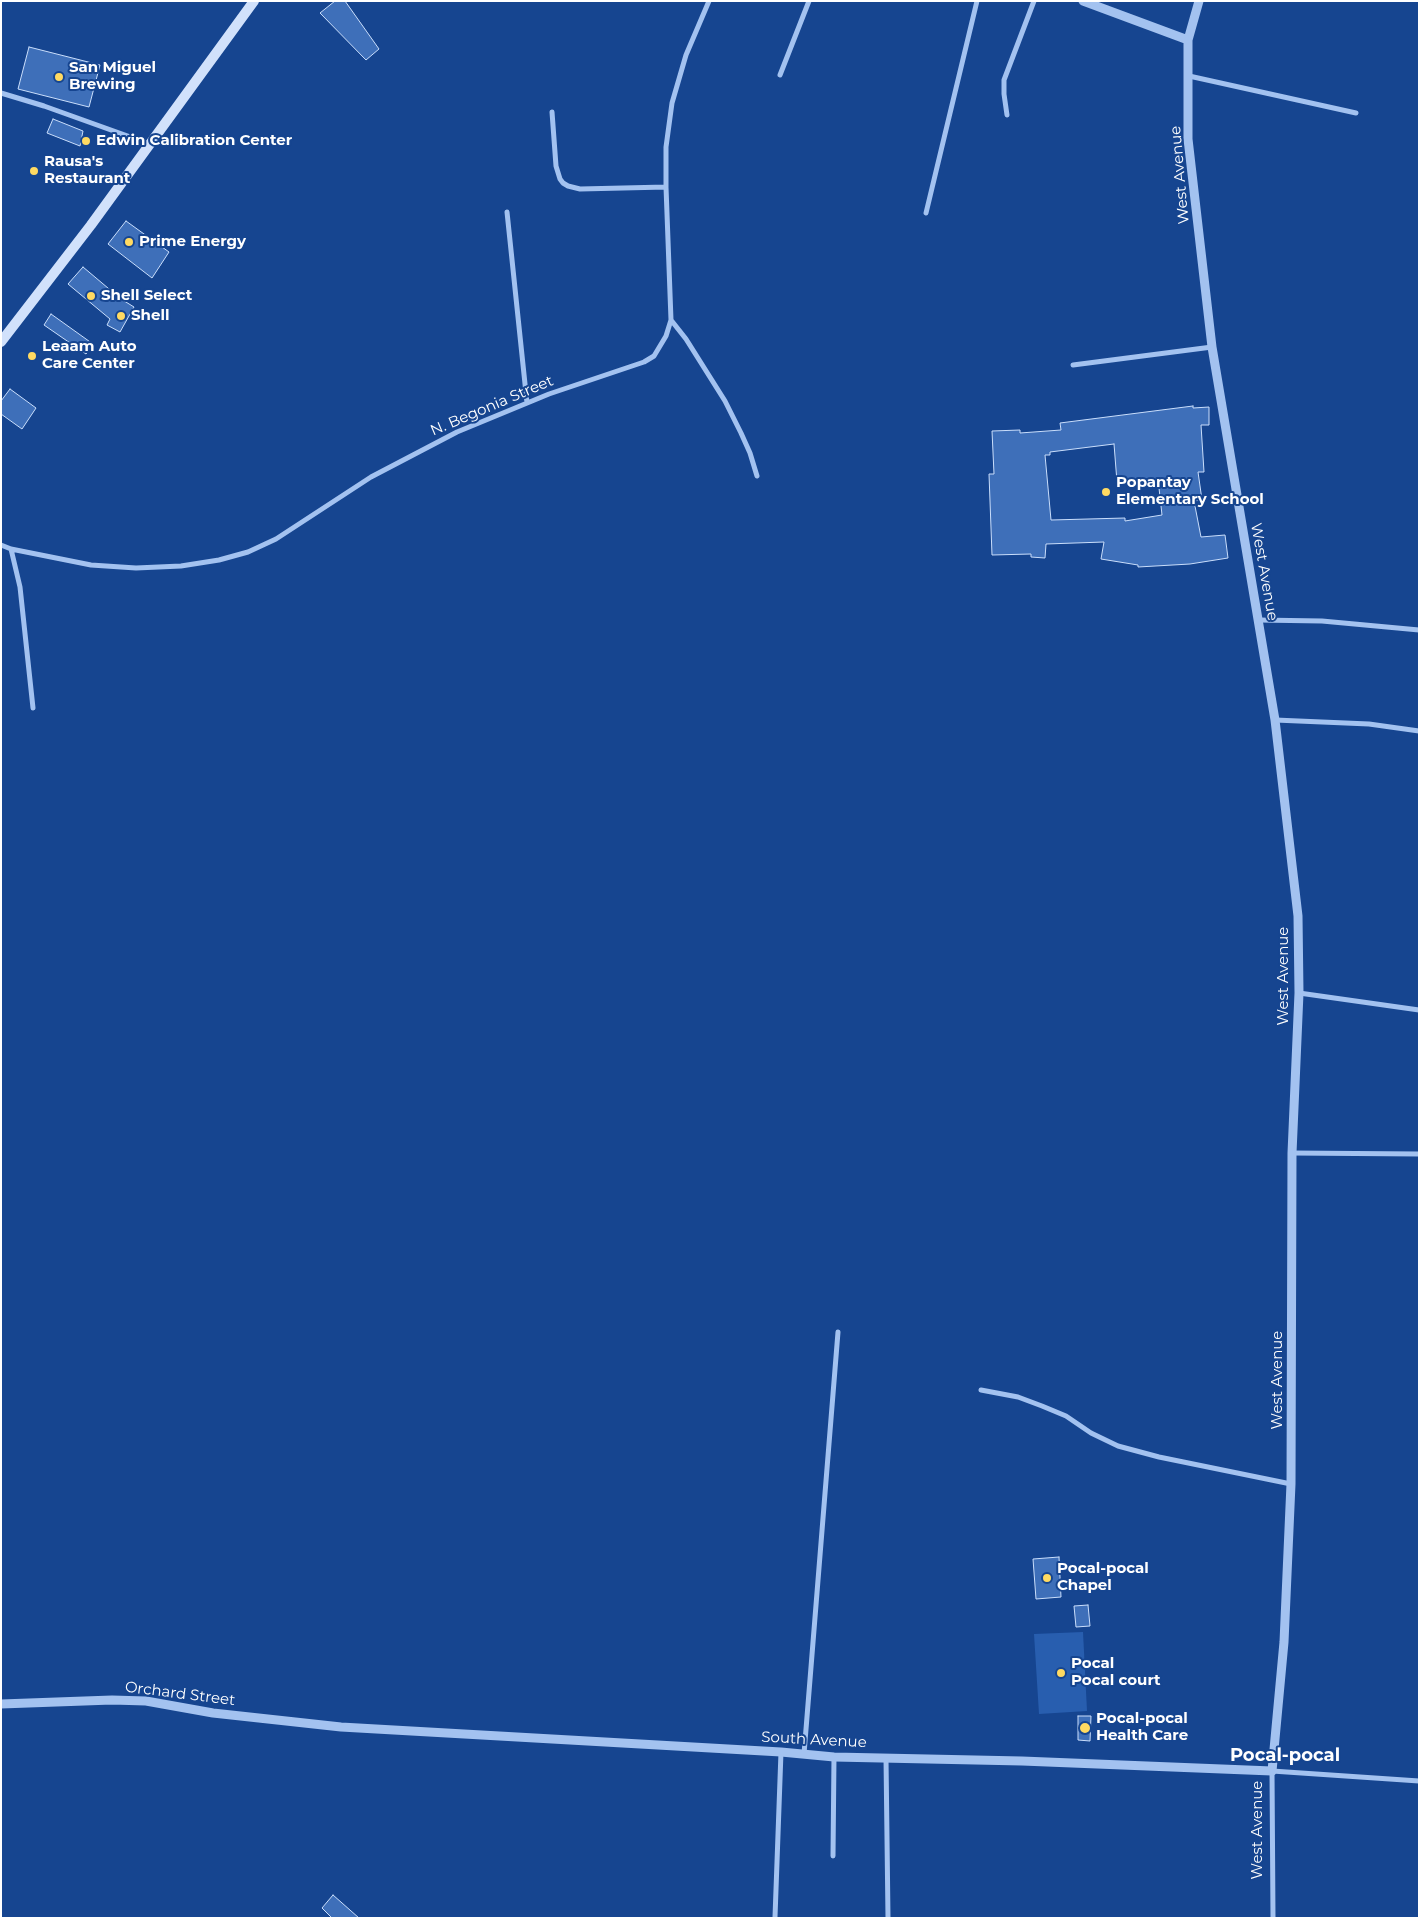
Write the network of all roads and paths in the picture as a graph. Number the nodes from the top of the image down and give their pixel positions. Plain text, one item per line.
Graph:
1 (254, 1) edge
2 (708, 1) edge
3 (809, 1) edge
4 (977, 1) edge
5 (1034, 1) edge
6 (1084, 1) edge
7 (1199, 1) edge
8 (1188, 40) junction
9 (780, 75) dead end
10 (1190, 76) junction
11 (1, 93) edge
12 (552, 112) dead end
13 (1356, 113) dead end
14 (1007, 115) dead end
15 (150, 144) junction
16 (666, 187) junction
17 (507, 212) dead end
18 (926, 213) dead end
19 (671, 320) junction
20 (1, 342) edge
21 (1212, 347) junction
22 (1072, 365) dead end
23 (527, 403) junction
24 (757, 476) dead end
25 (1, 545) edge
26 (11, 549) junction
27 (1258, 620) junction
28 (1419, 630) edge
29 (33, 708) dead end
30 (1275, 720) junction
31 (1419, 731) edge
32 (1299, 994) junction
33 (1419, 1010) edge
34 (1292, 1153) junction
35 (1419, 1154) edge
36 (838, 1332) dead end
37 (981, 1390) dead end
38 (1291, 1484) junction
39 (1, 1704) edge
40 (354, 1728) joint
41 (781, 1752) junction
42 (804, 1755) junction
43 (834, 1757) junction
44 (886, 1758) junction
45 (1272, 1771) junction
46 (1419, 1781) edge
47 (833, 1856) dead end
48 (775, 1917) edge
49 (888, 1918) edge
50 (1273, 1918) edge

1 - 15 main road
2 - 16 street, N. Begonia Street
3 - 9 street
4 - 18 street
5 - 14 street
6 - 8 street
7 - 8 street, West Avenue
8 - 10 street, West Avenue
10 - 13 street
10 - 21 street, West Avenue
11 - 15 street
12 - 16 street
15 - 20 main road
16 - 19 street, N. Begonia Street
17 - 23 street
19 - 23 street, N. Begonia Street
19 - 24 street
21 - 22 street
21 - 27 street, West Avenue
23 - 26 street, N. Begonia Street
25 - 26 street, N. Begonia Street
26 - 29 street
27 - 28 street
27 - 30 street, West Avenue
30 - 31 street
30 - 32 street, West Avenue
32 - 33 street
32 - 34 street, West Avenue
34 - 35 street
34 - 38 street, West Avenue
36 - 42 street
37 - 38 street
38 - 45 street, West Avenue
39 - 40 street, Orchard Street
40 - 41 street, South Avenue
41 - 42 street, South Avenue
41 - 48 street
42 - 43 street, South Avenue
43 - 44 street, South Avenue
43 - 47 street
44 - 45 street, South Avenue
44 - 49 street
45 - 46 street
45 - 50 street, West Avenue

